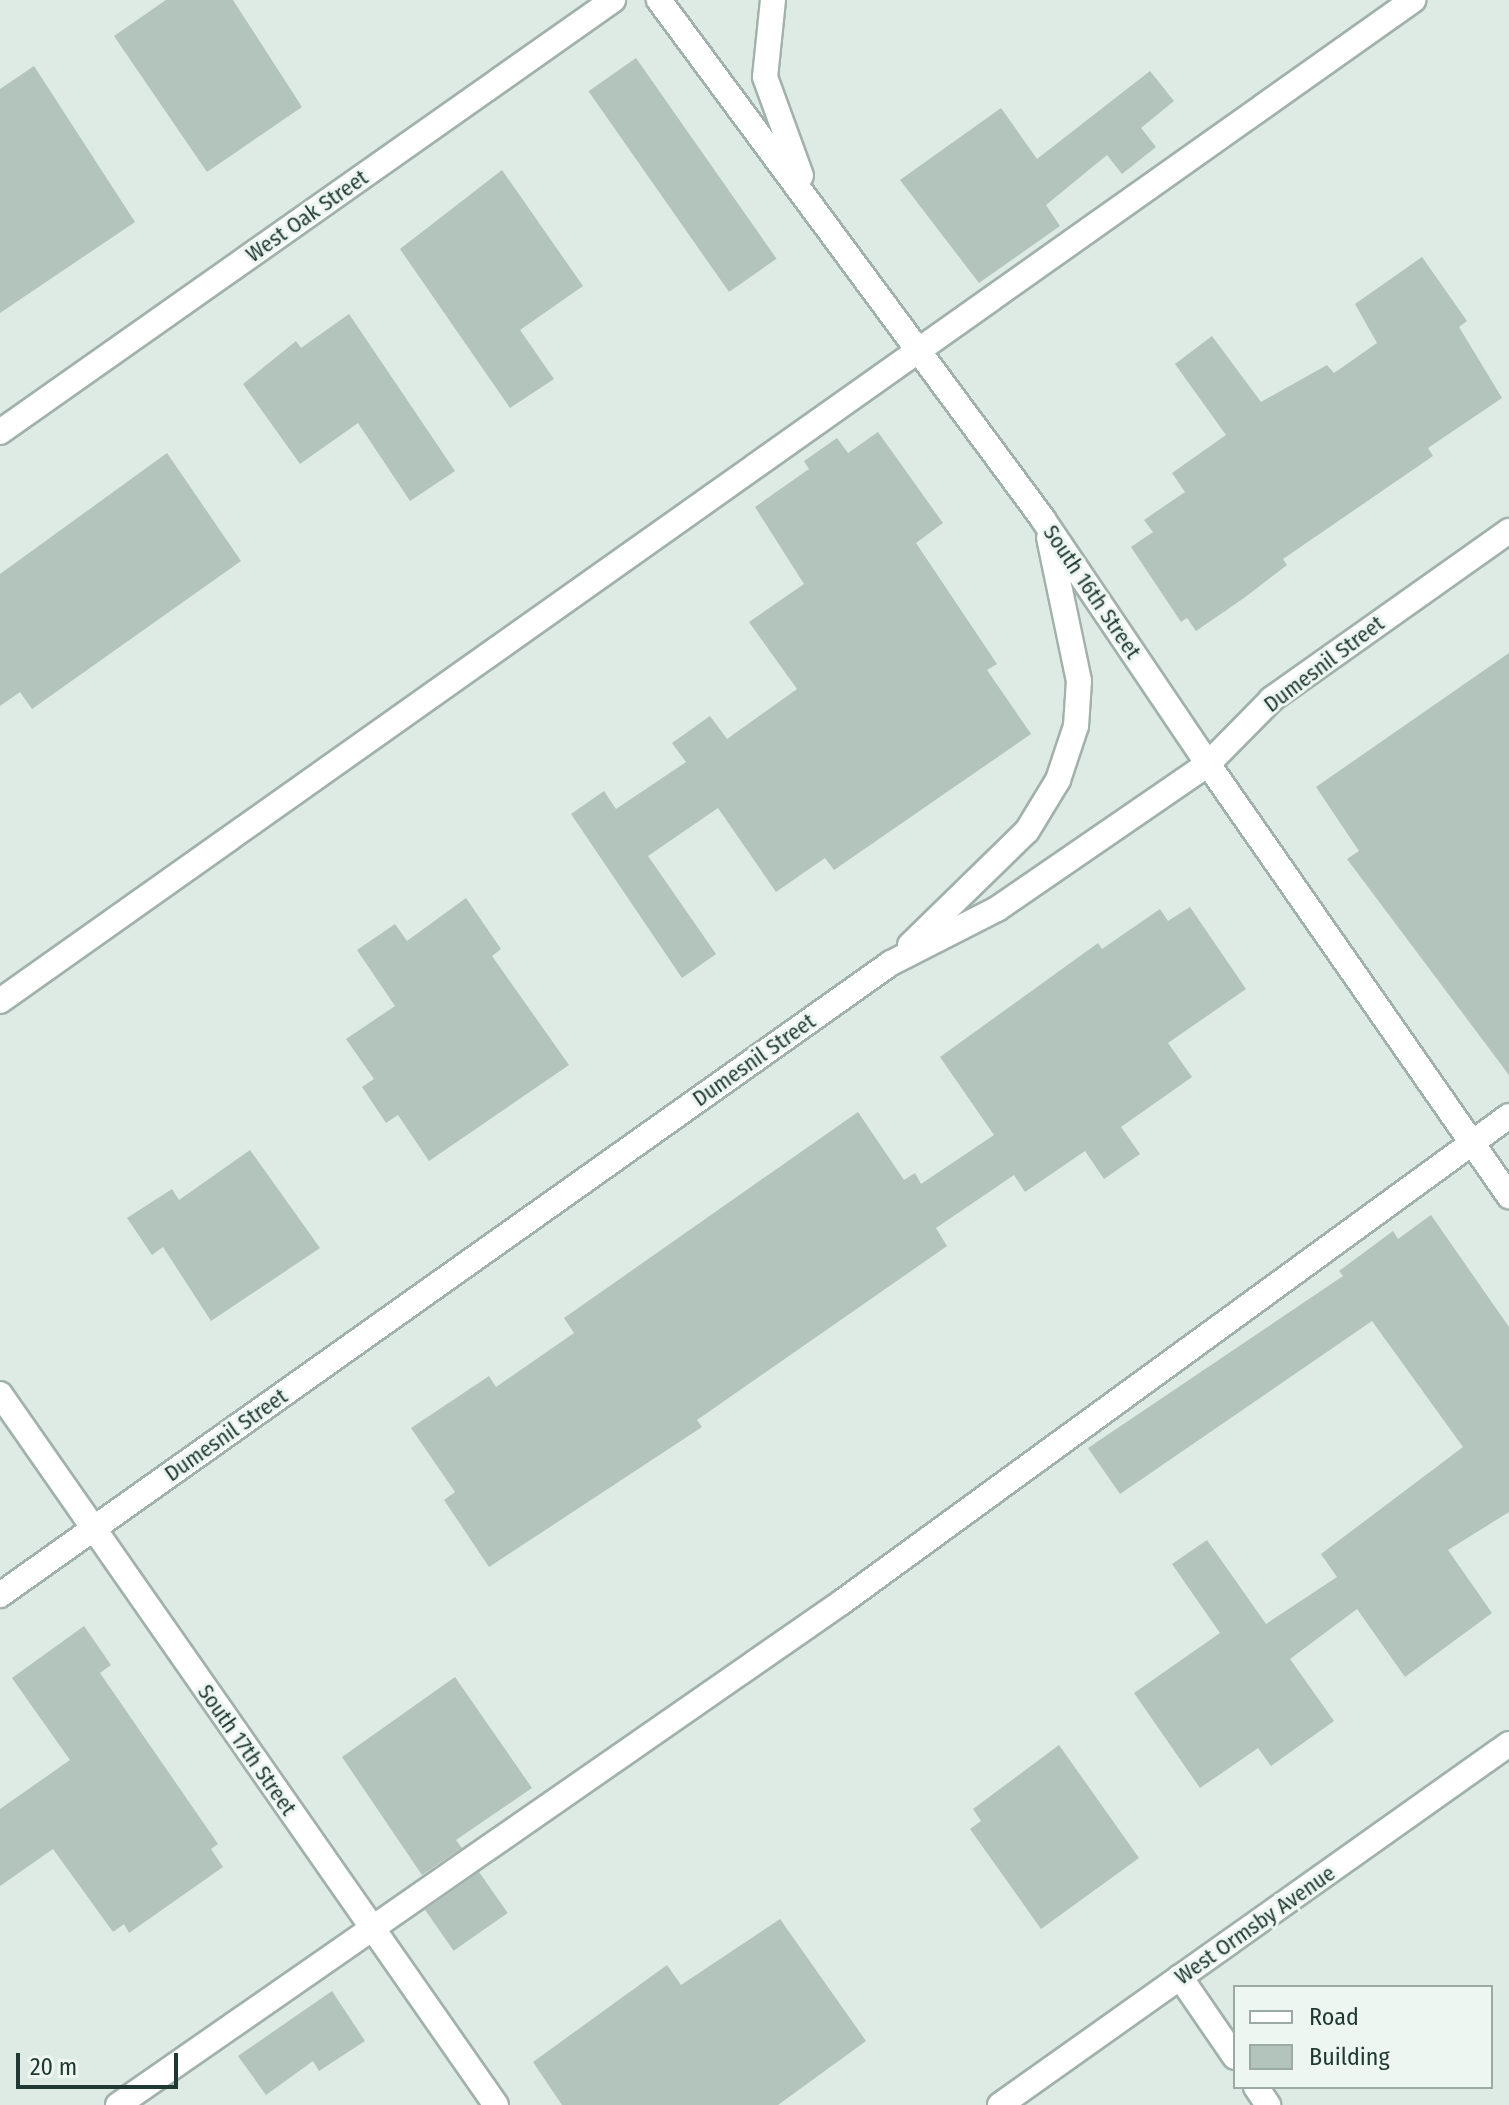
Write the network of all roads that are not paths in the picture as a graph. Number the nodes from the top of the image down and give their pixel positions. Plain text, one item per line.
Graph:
1 (613, 0) edge
2 (659, 0) edge
3 (773, 0) edge
4 (1413, 0) edge
5 (806, 189) junction
6 (921, 349) junction
7 (0, 432) edge
8 (1043, 519) junction
9 (1509, 531) edge
10 (1208, 764) junction
11 (891, 963) junction
12 (0, 1001) edge
13 (1509, 1116) edge
14 (1472, 1143) junction
15 (1509, 1196) edge
16 (0, 1394) edge
17 (92, 1529) junction
18 (0, 1595) edge
19 (1509, 1744) edge
20 (372, 1927) junction
21 (1180, 1977) junction
22 (1233, 2054) edge
23 (118, 2105) edge
24 (496, 2105) edge
25 (1000, 2105) edge

1 - 7 main road, West Oak Street
2 - 5 main road, South 16th Street
3 - 5 main road
4 - 6 main road
5 - 6 main road, South 16th Street
6 - 8 main road, South 16th Street
6 - 12 main road
8 - 10 main road, South 16th Street
8 - 11 main road
9 - 10 main road, Dumesnil Street
10 - 11 main road, Dumesnil Street
10 - 14 main road, South 16th Street
11 - 17 main road, Dumesnil Street
13 - 14 main road
14 - 15 main road, South 16th Street
14 - 20 main road
16 - 17 main road, South 17th Street
17 - 18 main road, Dumesnil Street
17 - 20 main road, South 17th Street
19 - 21 main road, West Ormsby Avenue
20 - 23 main road
20 - 24 main road, South 17th Street
21 - 22 main road
21 - 25 main road, West Ormsby Avenue

